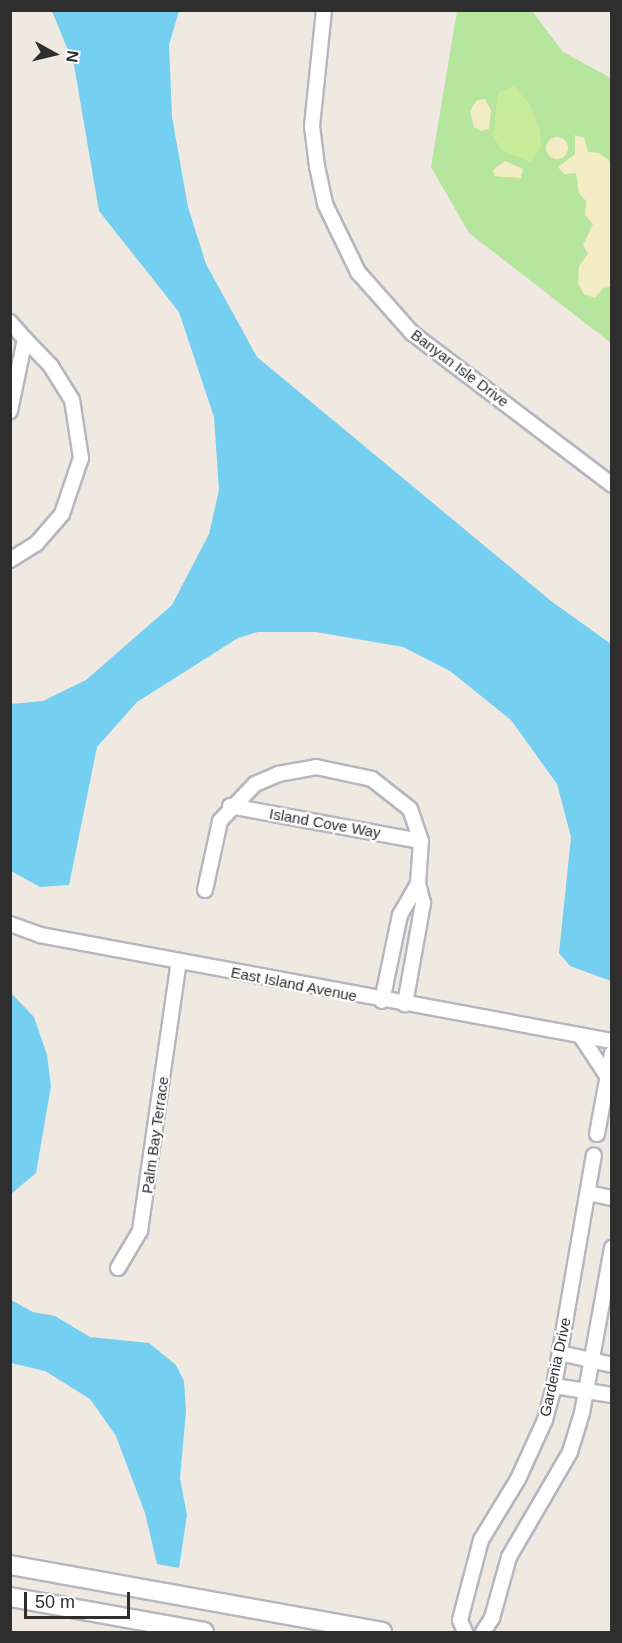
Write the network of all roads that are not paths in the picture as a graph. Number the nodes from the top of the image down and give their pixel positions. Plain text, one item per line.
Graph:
1 (327, 12) edge
2 (10, 322) edge
3 (25, 339) junction
4 (10, 411) edge
5 (612, 485) edge
6 (10, 560) edge
7 (230, 806) junction
8 (421, 841) junction
9 (418, 884) junction
10 (205, 890) dead end
11 (10, 924) edge
12 (179, 961) junction
13 (382, 1001) junction
14 (405, 1004) junction
15 (580, 1035) junction
16 (612, 1041) edge
17 (612, 1053) edge
18 (608, 1076) junction
19 (597, 1134) dead end
20 (594, 1155) dead end
21 (588, 1193) junction
22 (612, 1198) edge
23 (612, 1248) edge
24 (118, 1268) dead end
25 (560, 1353) junction
26 (592, 1361) junction
27 (612, 1365) edge
28 (554, 1386) junction
29 (586, 1391) junction
30 (612, 1395) edge
31 (10, 1565) edge
32 (10, 1598) edge
33 (204, 1632) edge
34 (382, 1632) edge
35 (465, 1632) edge
36 (483, 1632) edge

1 - 5 street, Banyan Isle Drive
2 - 3 street
3 - 4 street
3 - 6 street
7 - 8 street, Island Cove Way
7 - 8 street
7 - 10 street
8 - 9 street
9 - 13 street
9 - 14 street
11 - 12 street, East Island Avenue
12 - 13 street, East Island Avenue
12 - 24 street, Palm Bay Terrace
13 - 14 street, East Island Avenue
14 - 15 street, East Island Avenue
15 - 16 street, East Island Avenue
15 - 18 street
17 - 18 street
18 - 19 street
20 - 21 street, Gardenia Drive
21 - 22 street
21 - 25 street, Gardenia Drive
23 - 26 street
25 - 26 street
25 - 28 street, Gardenia Drive
26 - 27 street
26 - 29 street
28 - 29 street
28 - 35 street, Gardenia Drive
29 - 30 street
29 - 36 street
31 - 34 main road
32 - 33 main road

